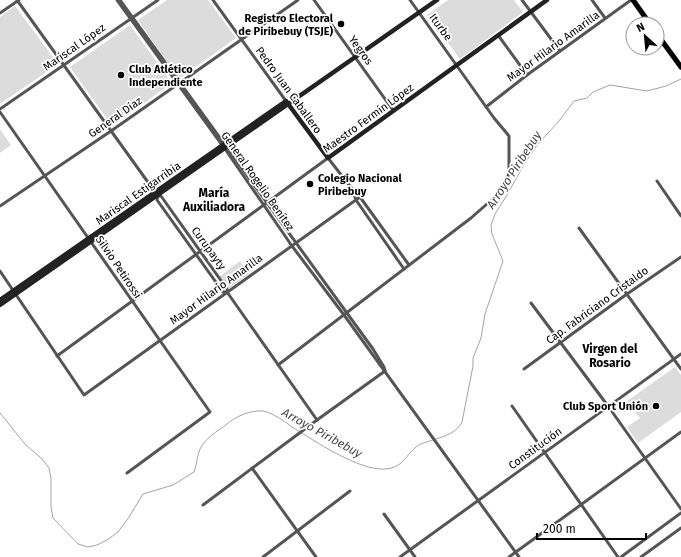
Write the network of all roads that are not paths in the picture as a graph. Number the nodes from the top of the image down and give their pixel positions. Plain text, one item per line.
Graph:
1 (18, 0) edge
2 (117, 0) edge
3 (120, 0) edge
4 (158, 0) edge
5 (213, 0) edge
6 (298, 0) edge
7 (314, 0) edge
8 (410, 0) edge
9 (437, 0) edge
10 (522, 0) edge
11 (547, 0) edge
12 (592, 0) edge
13 (632, 0) edge
14 (419, 12) junction
15 (530, 12) junction
16 (0, 14) edge
17 (644, 16) edge
18 (132, 18) junction
19 (606, 18) junction
20 (498, 35) junction
21 (241, 40) junction
22 (665, 45) edge
23 (560, 51) junction
24 (355, 58) junction
25 (457, 64) junction
26 (64, 65) junction
27 (681, 67) edge
28 (527, 75) junction
29 (179, 83) junction
30 (287, 103) junction
31 (486, 107) junction
32 (393, 110) junction
33 (0, 111) edge
34 (111, 131) junction
35 (224, 146) junction
36 (328, 158) junction
37 (45, 175) junction
38 (657, 181) dead end
39 (353, 190) junction
40 (156, 194) junction
41 (360, 197) junction
42 (356, 200) junction
43 (267, 202) junction
44 (263, 204) junction
45 (0, 206) edge
46 (681, 216) edge
47 (579, 228) dead end
48 (90, 240) junction
49 (296, 243) junction
50 (292, 246) junction
51 (200, 251) junction
52 (195, 254) junction
53 (681, 257) edge
54 (410, 265) junction
55 (404, 269) junction
56 (0, 271) edge
57 (14, 292) junction
58 (227, 292) junction
59 (627, 294) junction
60 (0, 300) edge
61 (132, 301) junction
62 (531, 303) dead end
63 (0, 305) edge
64 (345, 314) junction
65 (159, 341) junction
66 (561, 343) junction
67 (681, 354) edge
68 (57, 356) junction
69 (673, 359) junction
70 (278, 365) junction
71 (681, 369) edge
72 (524, 370) dead end
73 (385, 372) junction
74 (512, 406) dead end
75 (608, 406) junction
76 (317, 420) junction
77 (681, 432) edge
78 (545, 452) junction
79 (645, 458) junction
80 (252, 468) junction
81 (127, 473) dead end
82 (350, 491) dead end
83 (478, 500) junction
84 (203, 504) dead end
85 (581, 505) junction
86 (681, 509) edge
87 (681, 513) edge
88 (384, 514) dead end
89 (681, 528) edge
90 (297, 532) junction
91 (410, 550) junction
92 (516, 552) junction
93 (263, 557) edge
94 (316, 557) edge
95 (400, 557) edge
96 (415, 557) edge
97 (509, 557) edge
98 (519, 557) edge
99 (619, 557) edge
100 (641, 557) edge

1 - 16 street
1 - 26 street, Curupayty
2 - 18 street, General Rogelio Benítez
3 - 18 street, General Rogelio Benítez
4 - 18 street, Mariscal López
5 - 21 street, Pedro Juan Caballero
6 - 21 street, General Díaz
7 - 24 street, Yegros
8 - 14 street, Iturbe
9 - 14 street
10 - 15 street
11 - 15 street, Maestro Fermín López
12 - 19 street
13 - 17 main road
13 - 19 street, Mayor Hilario Amarilla
14 - 24 street
14 - 25 street, Iturbe
15 - 20 street, Maestro Fermín López
15 - 23 street
18 - 26 street, Mariscal López
18 - 29 street, General Rogelio Benítez
19 - 23 street, Mayor Hilario Amarilla
20 - 25 street, Maestro Fermín López
20 - 28 street
21 - 29 street, General Díaz
21 - 30 street, Pedro Juan Caballero
22 - 27 main road
23 - 28 street, Mayor Hilario Amarilla
24 - 30 street
24 - 32 street, Yegros
25 - 31 street, Iturbe
25 - 32 street, Maestro Fermín López
26 - 33 street, Mariscal López
26 - 34 street, Curupayty
28 - 31 street, Mayor Hilario Amarilla
29 - 34 street, General Díaz
29 - 35 street, General Rogelio Benítez
30 - 35 street
30 - 36 street, Pedro Juan Caballero
31 - 54 street, Iturbe
32 - 36 street, Maestro Fermín López
33 - 37 street, Silvio Petirossi
34 - 37 street, General Díaz
34 - 40 street, Curupayty
35 - 40 street
35 - 43 street, General Rogelio Benítez
35 - 44 street, General Rogelio Benítez
36 - 39 street, Pedro Juan Caballero
36 - 43 street, Maestro Fermín López
37 - 45 street, General Díaz
37 - 48 street, Silvio Petirossi
38 - 46 street
39 - 41 street
39 - 42 street
40 - 48 street
40 - 51 street, Curupayty
40 - 52 street, Curupayty
41 - 42 street, Mayor Hilario Amarilla
41 - 54 street
42 - 49 street, Mayor Hilario Amarilla
42 - 55 street
43 - 44 street, Maestro Fermín López
43 - 49 street, General Rogelio Benítez
44 - 50 street, General Rogelio Benítez
44 - 51 street, Maestro Fermín López
47 - 59 street
48 - 57 street
48 - 61 street, Silvio Petirossi
49 - 50 street, Mayor Hilario Amarilla
49 - 64 street, General Rogelio Benítez
50 - 58 street, Mayor Hilario Amarilla
50 - 64 street, General Rogelio Benítez
51 - 52 street, Maestro Fermín López
51 - 58 street, Curupayty
52 - 58 street, Curupayty
52 - 61 street, Maestro Fermín López
53 - 59 street, Cap. Fabriciano Cristaldo
54 - 55 street, Iturbe
55 - 64 street, Iturbe
56 - 57 street
57 - 60 street
57 - 63 street
57 - 68 street
58 - 65 street, Mayor Hilario Amarilla
58 - 70 street
59 - 66 street, Cap. Fabriciano Cristaldo
59 - 69 street
61 - 65 street, Silvio Petirossi
61 - 68 street, Maestro Fermín López
62 - 66 street
64 - 70 street, Iturbe
64 - 73 street, General Rogelio Benítez
65 - 68 street, Mayor Hilario Amarilla
65 - 81 street, Silvio Petirossi
66 - 72 street, Cap. Fabriciano Cristaldo
66 - 75 street
67 - 69 street, Constitución
69 - 71 street
69 - 75 street, Constitución
70 - 76 street
73 - 76 street
73 - 83 street, General Rogelio Benítez
74 - 78 street
75 - 78 street, Constitución
75 - 79 street
76 - 80 street
77 - 79 street
78 - 83 street, Constitución
78 - 85 street
79 - 85 street
79 - 86 street
80 - 84 street
80 - 90 street
82 - 90 street
83 - 91 street, Constitución
83 - 92 street, General Rogelio Benítez
85 - 92 street
85 - 99 street
87 - 99 street
88 - 91 street
89 - 100 street
90 - 93 street
90 - 94 street
91 - 95 street, Constitución
91 - 96 street
92 - 97 street
92 - 98 street, General Rogelio Benítez

